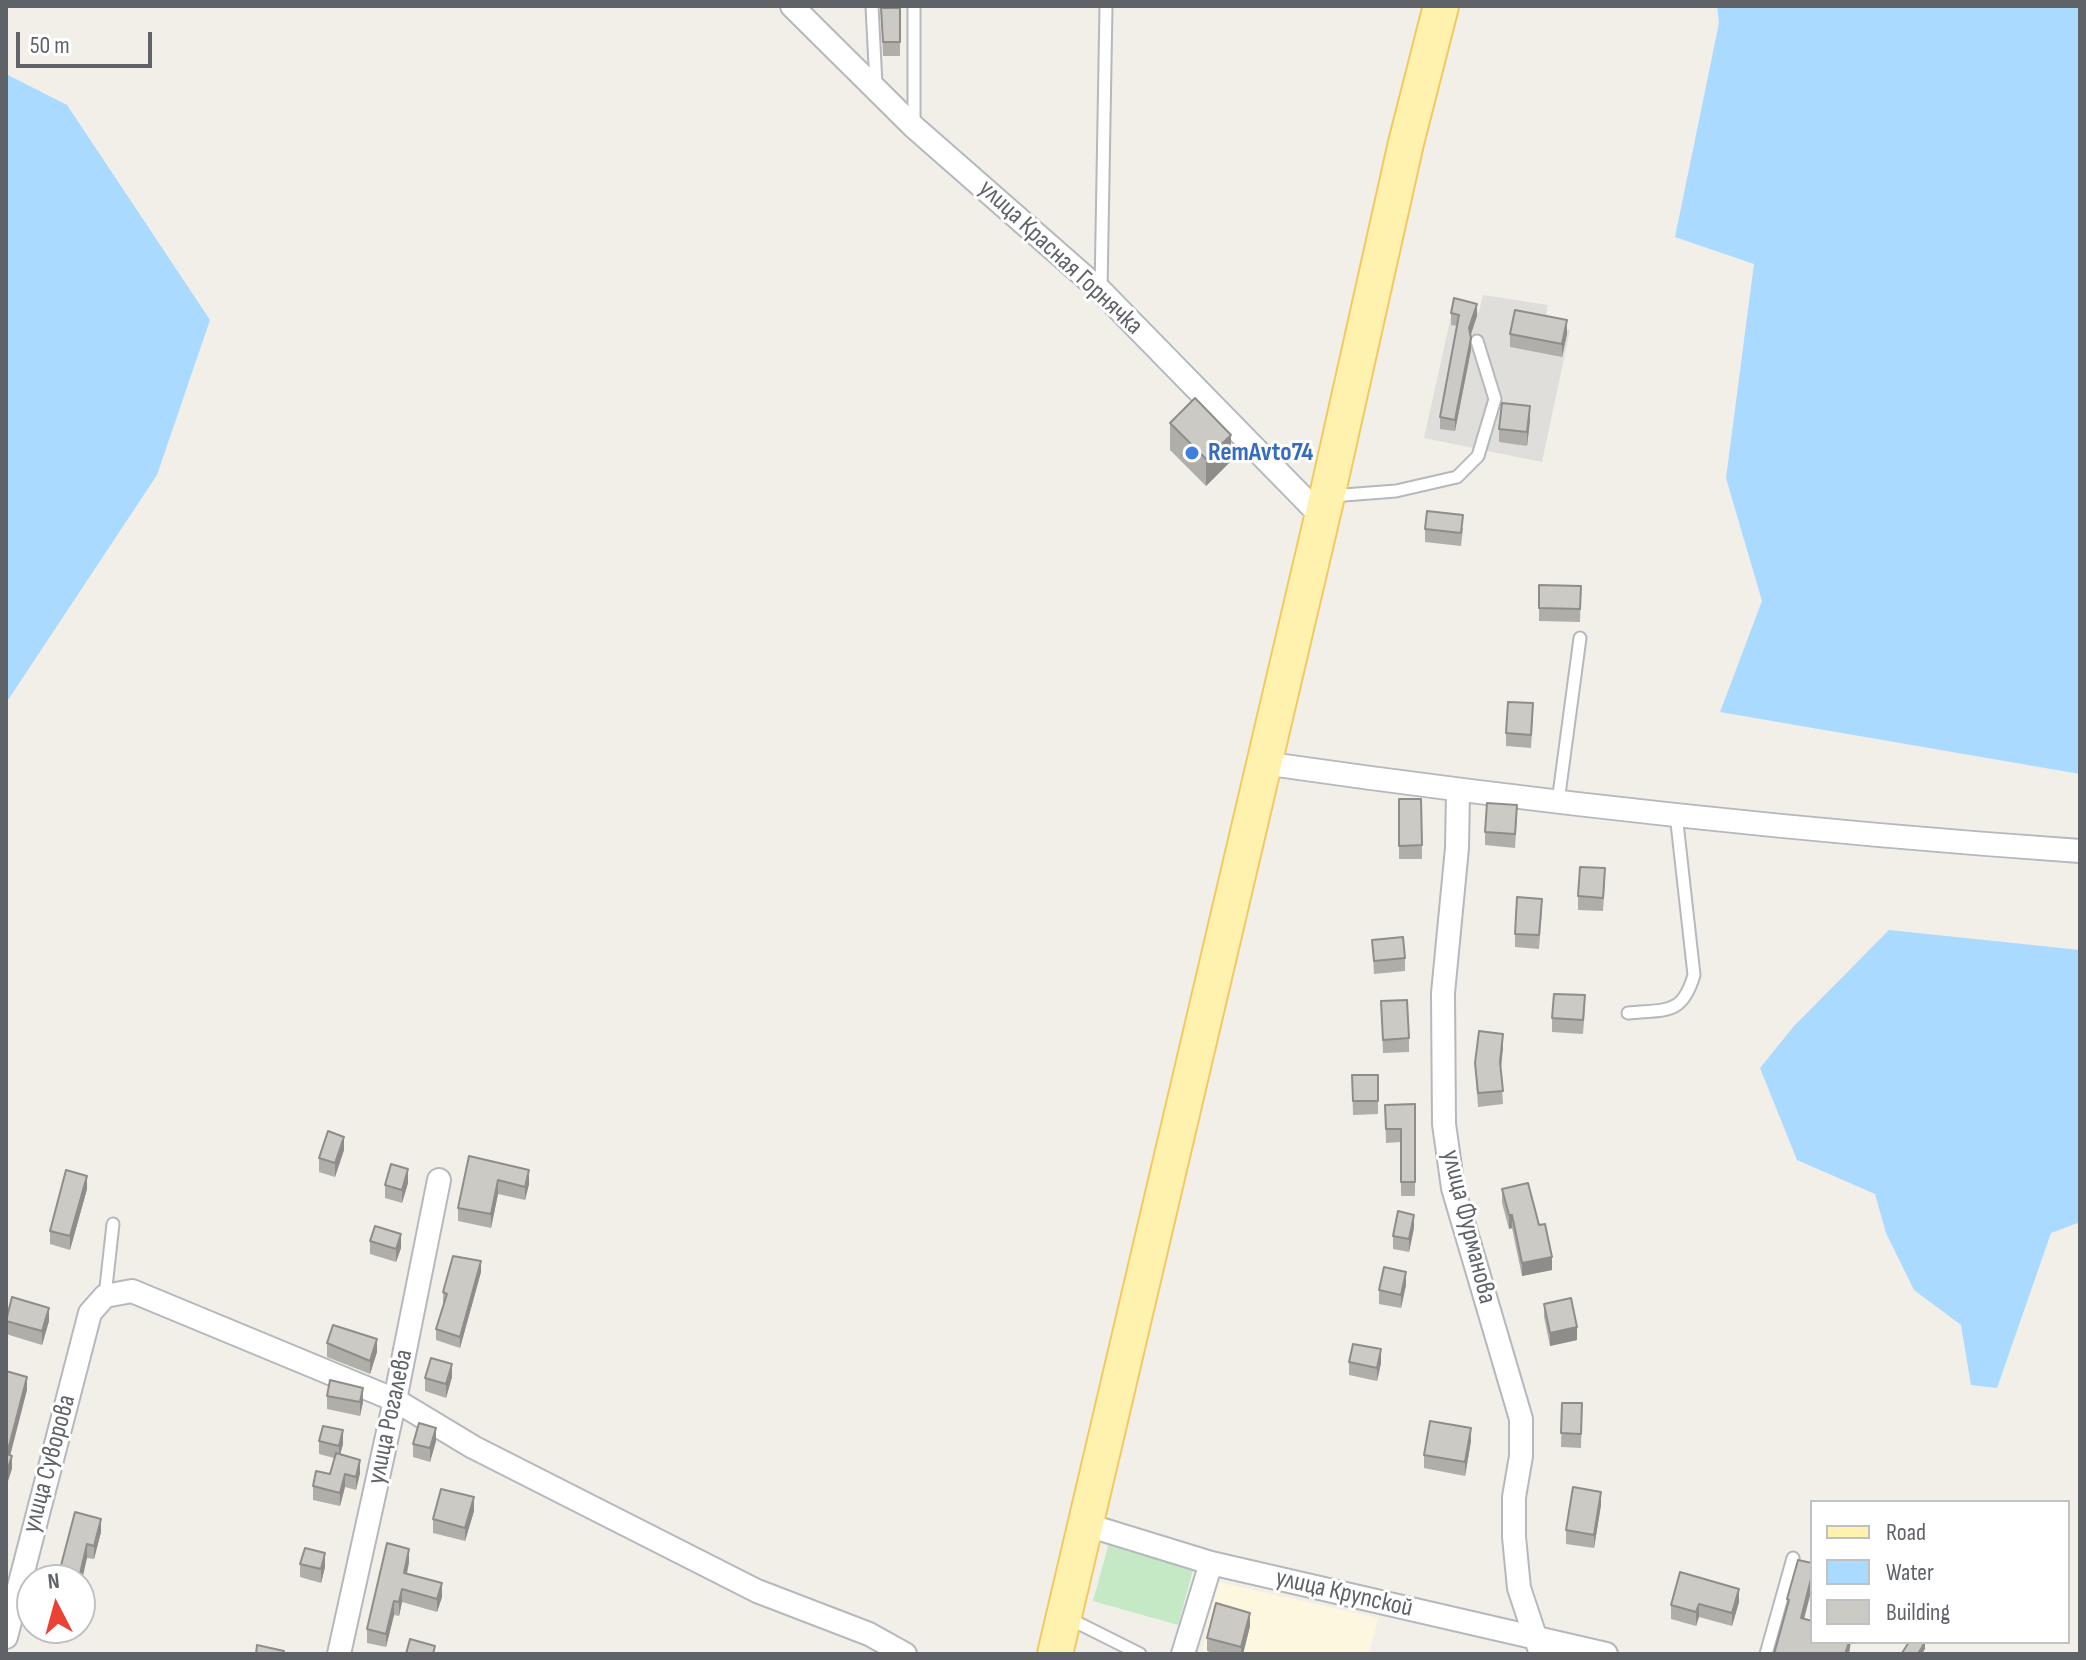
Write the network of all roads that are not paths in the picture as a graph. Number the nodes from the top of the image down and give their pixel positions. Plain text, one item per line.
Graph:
1 (792, 6) edge
2 (872, 6) edge
3 (914, 6) edge
4 (1106, 6) edge
5 (1441, 6) edge
6 (876, 89) junction
7 (914, 127) junction
8 (1101, 291) junction
9 (1477, 341) dead end
10 (1324, 506) junction
11 (1580, 638) dead end
12 (1263, 763) junction
13 (1458, 791) junction
14 (1558, 802) junction
15 (1676, 814) junction
16 (2080, 851) edge
17 (1628, 1013) dead end
18 (439, 1180) dead end
19 (113, 1224) dead end
20 (105, 1296) junction
21 (395, 1400) junction
22 (1084, 1524) junction
23 (1793, 1558) dead end
24 (1211, 1563) junction
25 (1064, 1615) junction
26 (6, 1637) edge
27 (1538, 1646) edge
28 (339, 1654) edge
29 (905, 1654) edge
30 (1055, 1654) edge
31 (1140, 1654) edge
32 (1183, 1654) edge
33 (1606, 1654) edge
34 (1766, 1654) edge

1 - 6 street, улица Красная Горнячка
2 - 6 lane
3 - 7 lane
4 - 8 lane
5 - 10 main road
6 - 7 street, улица Красная Горнячка
7 - 8 street, улица Красная Горнячка
8 - 10 street, улица Красная Горнячка
9 - 10 lane
10 - 12 main road
11 - 14 lane
12 - 13 street
12 - 22 main road
13 - 14 street
13 - 27 street, улица Фурманова
14 - 15 street
15 - 16 street
15 - 17 lane
18 - 21 street, улица Рогалева
19 - 20 lane
20 - 21 street
20 - 26 street, улица Суворова
21 - 28 street, улица Рогалева
21 - 29 street
22 - 24 street, улица Крупской
22 - 25 main road
23 - 34 lane
24 - 27 street, улица Крупской
24 - 32 street
25 - 30 main road
25 - 31 lane
27 - 33 street, улица Крупской

